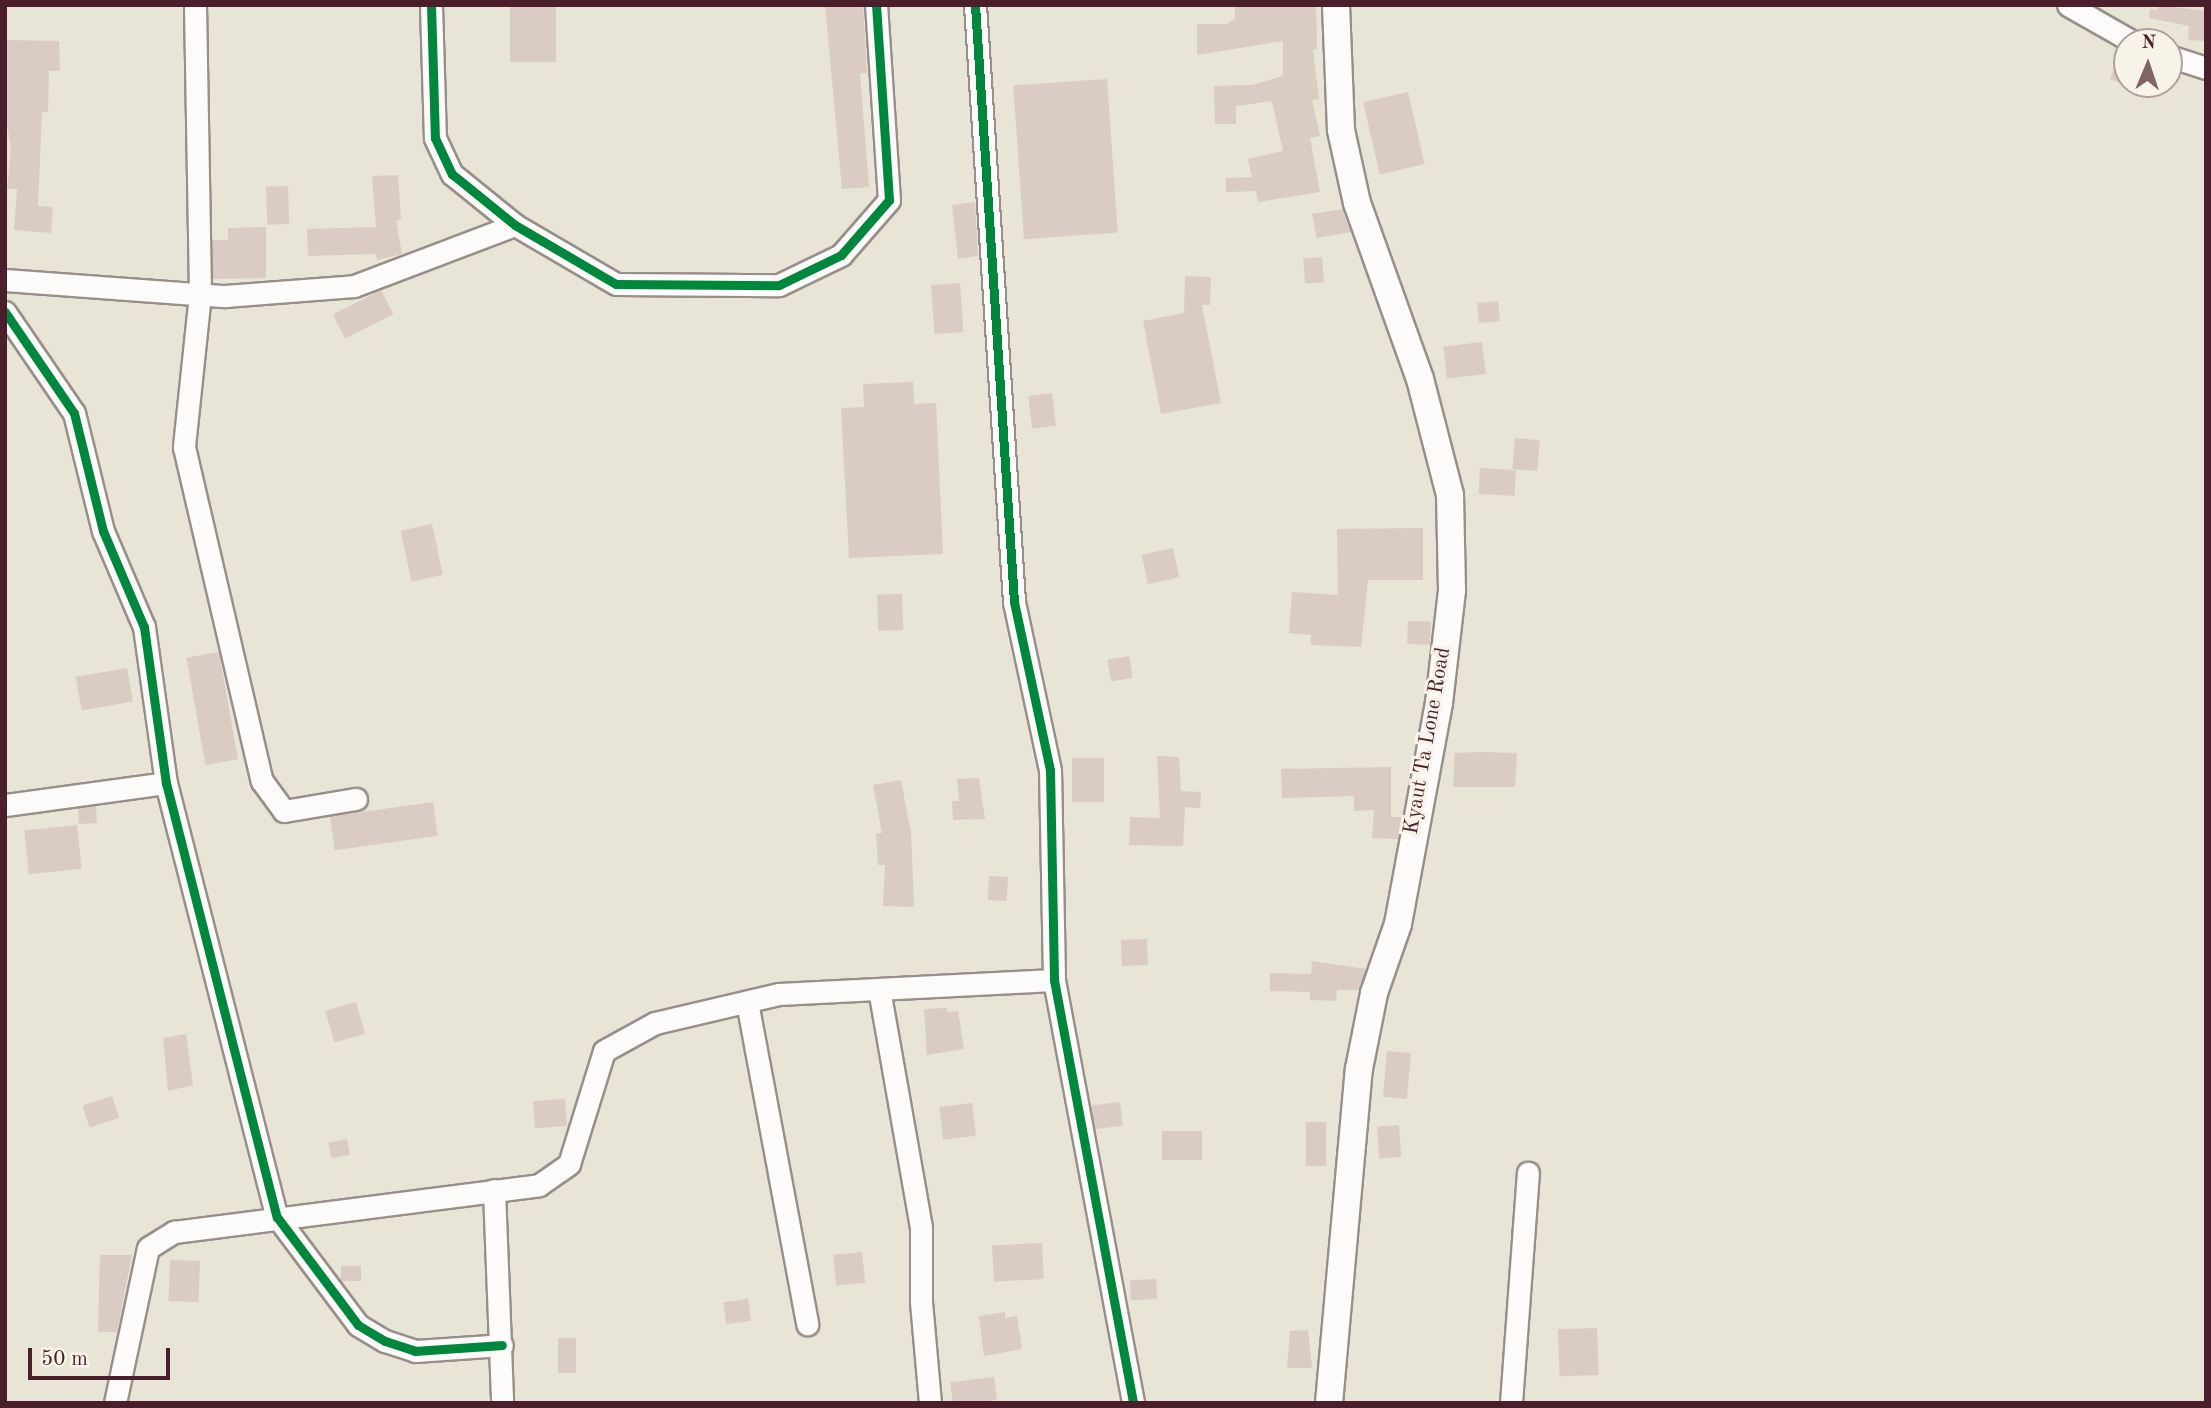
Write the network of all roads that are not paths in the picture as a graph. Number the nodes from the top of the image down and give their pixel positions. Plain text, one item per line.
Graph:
1 (195, 5) edge
2 (431, 5) edge
3 (876, 5) edge
4 (975, 5) edge
5 (1336, 5) edge
6 (2068, 5) edge
7 (2113, 31) edge
8 (2183, 61) edge
9 (2206, 68) edge
10 (515, 225) junction
11 (5, 280) edge
12 (200, 294) junction
13 (5, 312) edge
14 (166, 783) junction
15 (356, 799) dead end
16 (5, 805) edge
17 (1054, 980) junction
18 (879, 989) junction
19 (747, 1002) junction
20 (1528, 1173) dead end
21 (494, 1190) junction
22 (276, 1217) junction
23 (807, 1324) dead end
24 (502, 1345) junction
25 (115, 1403) edge
26 (502, 1403) edge
27 (930, 1403) edge
28 (1133, 1403) edge
29 (1329, 1403) edge
30 (1510, 1403) edge

1 - 12 street
2 - 10 street
3 - 10 street
4 - 17 street
5 - 29 main road, Kyaut Ta Lone Road
6 - 7 street
8 - 9 street
10 - 12 street
11 - 12 street
12 - 15 street
13 - 14 street
14 - 16 street
14 - 22 street
17 - 18 street
17 - 28 street
18 - 19 street
18 - 27 street
19 - 21 street
19 - 23 street
20 - 30 street
21 - 22 street
21 - 24 street
22 - 24 street
22 - 25 street
24 - 26 street

